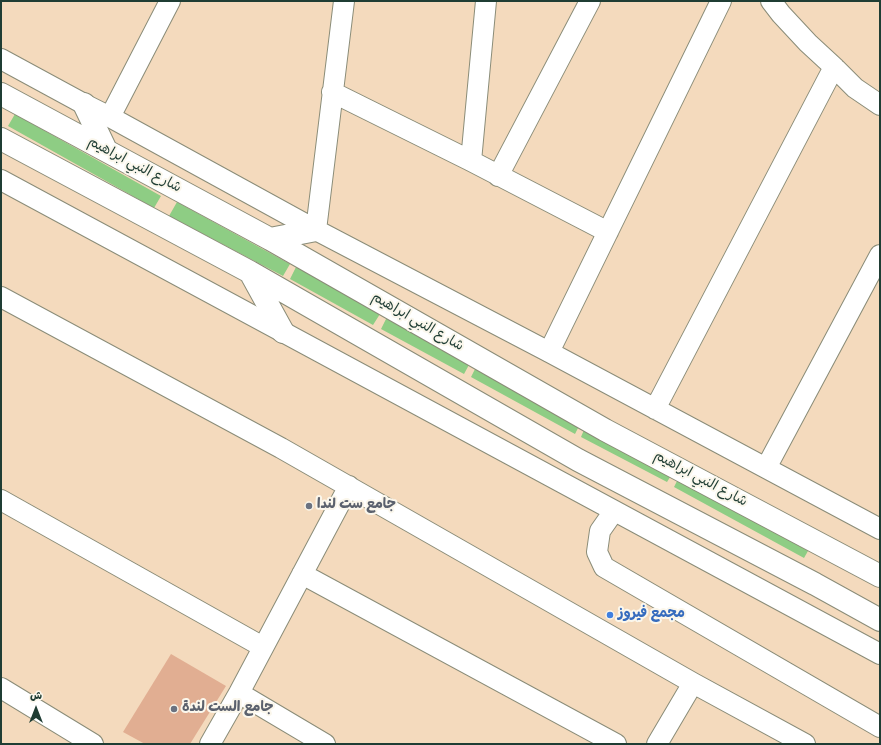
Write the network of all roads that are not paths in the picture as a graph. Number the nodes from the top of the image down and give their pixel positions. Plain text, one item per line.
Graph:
1 (170, 1) edge
2 (486, 1) edge
3 (590, 1) edge
4 (720, 1) edge
5 (771, 1) edge
6 (342, 2) edge
7 (1, 59) edge
8 (834, 67) junction
9 (332, 92) junction
10 (1, 94) edge
11 (84, 104) junction
12 (880, 105) edge
13 (110, 117) junction
14 (1, 139) edge
15 (106, 150) junction
16 (471, 161) junction
17 (498, 176) junction
18 (1, 180) edge
19 (316, 230) junction
20 (608, 232) junction
21 (270, 239) junction
22 (880, 255) edge
23 (250, 272) junction
24 (1, 297) edge
25 (283, 332) junction
26 (549, 352) junction
27 (655, 409) junction
28 (605, 430) junction
29 (578, 460) junction
30 (766, 468) junction
31 (349, 486) junction
32 (1, 500) edge
33 (614, 511) junction
34 (877, 521) edge
35 (880, 559) edge
36 (302, 574) junction
37 (880, 576) edge
38 (880, 620) edge
39 (880, 636) edge
40 (263, 647) junction
41 (880, 654) edge
42 (693, 683) junction
43 (1, 688) edge
44 (239, 693) junction
45 (880, 727) edge
46 (93, 744) edge
47 (210, 744) edge
48 (325, 744) edge
49 (616, 744) edge
50 (658, 744) edge
51 (805, 744) edge

1 - 13 street
2 - 16 street
3 - 17 street
4 - 20 street
5 - 8 street
6 - 9 street
7 - 11 street
8 - 12 street
8 - 27 street
9 - 16 street
9 - 19 street
10 - 15 main road, شارع النبي ابراهيم
11 - 13 street
11 - 15 main road
13 - 19 street
14 - 23 main road
15 - 21 main road, شارع النبي ابراهيم
16 - 17 street
17 - 20 street
18 - 25 street
19 - 21 main road
19 - 26 street
20 - 26 street
21 - 28 main road, شارع النبي ابراهيم
22 - 30 street
23 - 25 main road
23 - 29 main road
24 - 31 street
25 - 33 street
26 - 27 street
27 - 30 street
28 - 35 main road
28 - 37 main road, شارع النبي ابراهيم
29 - 38 main road
29 - 39 main road
30 - 34 street
31 - 36 street
31 - 42 street
32 - 40 street
33 - 41 street
33 - 45 street
36 - 40 street
36 - 49 street
40 - 44 street
42 - 50 street
42 - 51 street
43 - 46 street
44 - 47 street
44 - 48 street

